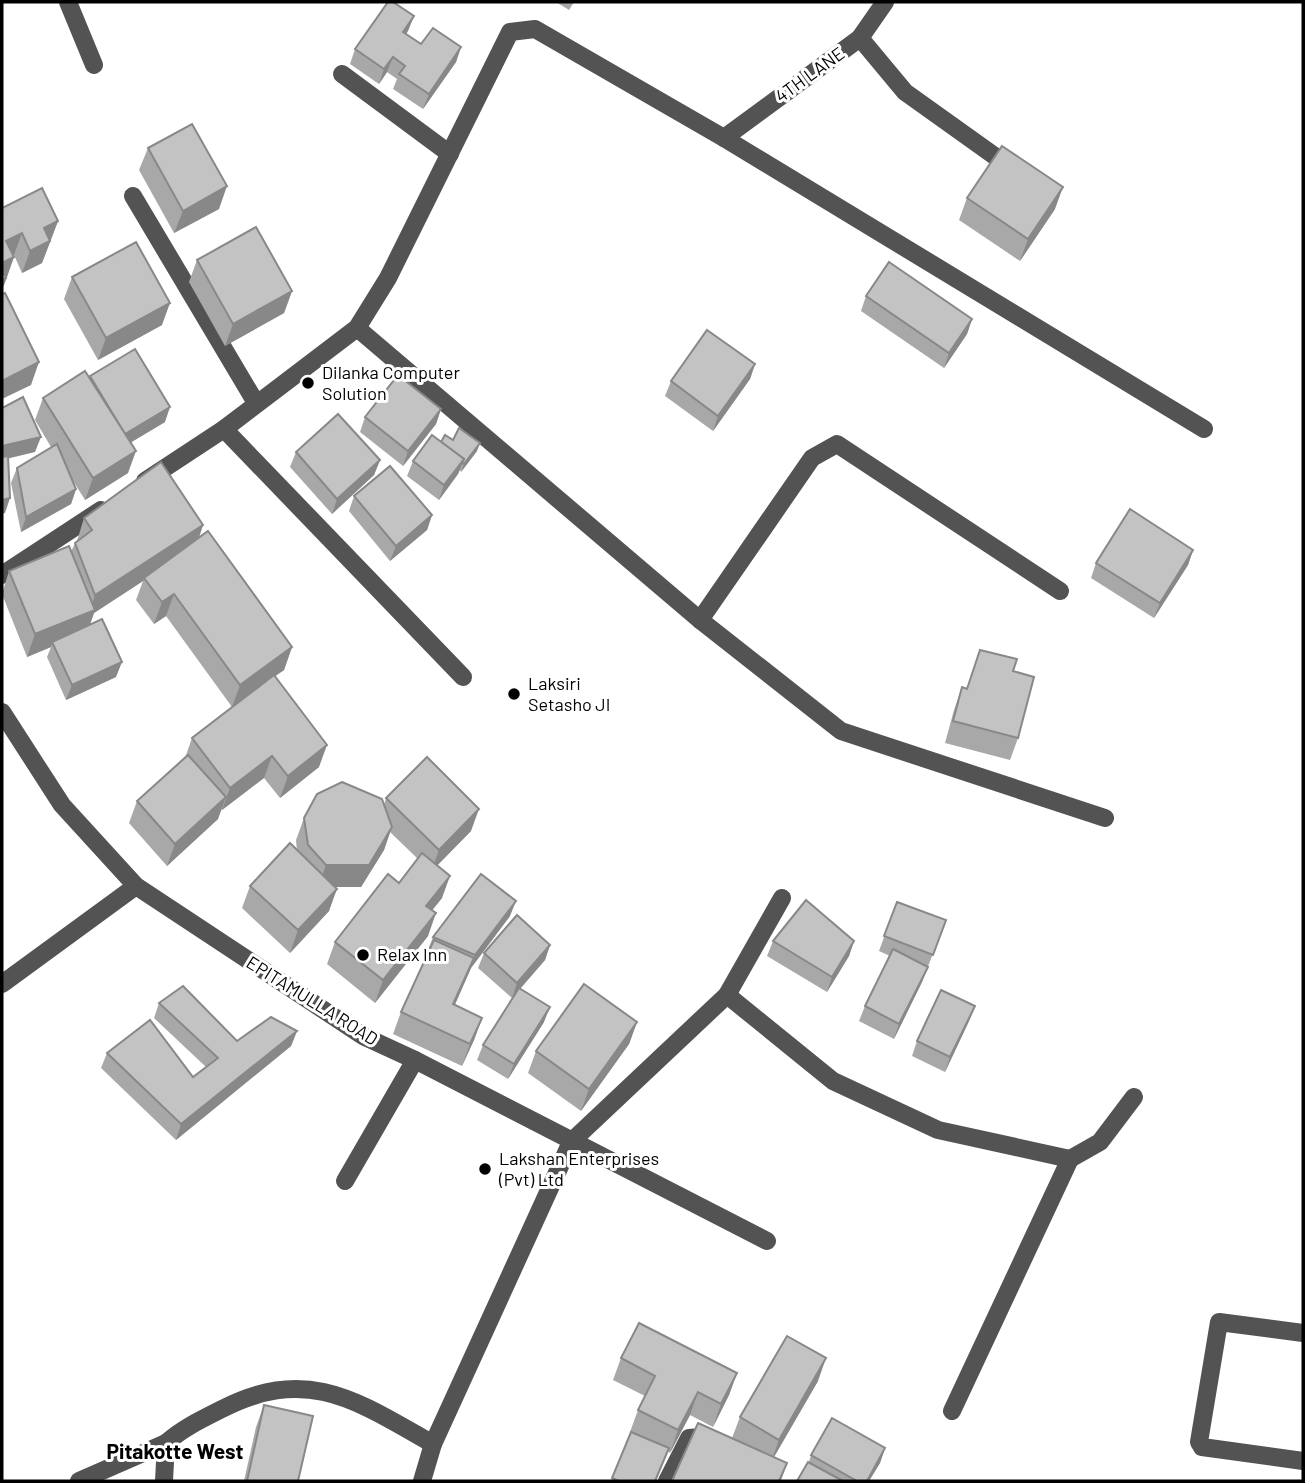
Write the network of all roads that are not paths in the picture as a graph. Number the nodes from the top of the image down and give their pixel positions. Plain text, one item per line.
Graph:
1 (68, 2) edge
2 (885, 2) edge
3 (860, 38) junction
4 (93, 65) dead end
5 (342, 74) dead end
6 (724, 138) junction
7 (450, 154) junction
8 (1010, 167) edge
9 (134, 196) dead end
10 (357, 328) junction
11 (256, 402) junction
12 (225, 429) junction
13 (1204, 429) dead end
14 (2, 575) edge
15 (1060, 591) dead end
16 (700, 620) junction
17 (463, 677) dead end
18 (2, 715) edge
19 (1105, 818) dead end
20 (136, 886) junction
21 (782, 898) dead end
22 (2, 984) edge
23 (727, 996) junction
24 (415, 1060) junction
25 (1134, 1097) dead end
26 (571, 1142) junction
27 (1070, 1159) junction
28 (345, 1181) dead end
29 (767, 1241) dead end
30 (1303, 1333) edge
31 (953, 1411) dead end
32 (166, 1443) junction
33 (433, 1444) junction
34 (723, 1448) edge
35 (1303, 1461) edge
36 (79, 1481) edge
37 (164, 1481) edge
38 (422, 1481) edge
39 (667, 1481) edge

1 - 4 street
2 - 3 street, 4TH LANE
3 - 6 street, 4TH LANE
3 - 8 street
5 - 7 street
6 - 7 street
6 - 13 street
7 - 10 street
9 - 11 street
10 - 11 street
10 - 16 street
11 - 12 street
12 - 14 street
12 - 17 street
15 - 16 street
16 - 19 street
18 - 20 street, EPITAMULLA ROAD
20 - 22 street
20 - 24 street, EPITAMULLA ROAD
21 - 23 street
23 - 26 street
23 - 27 street
24 - 26 street, EPITAMULLA ROAD
24 - 28 street
25 - 27 street
26 - 29 street, EPITAMULLA ROAD
26 - 33 street
27 - 31 street
30 - 35 street
32 - 33 street
32 - 36 street
32 - 37 street
33 - 38 street
34 - 39 street

